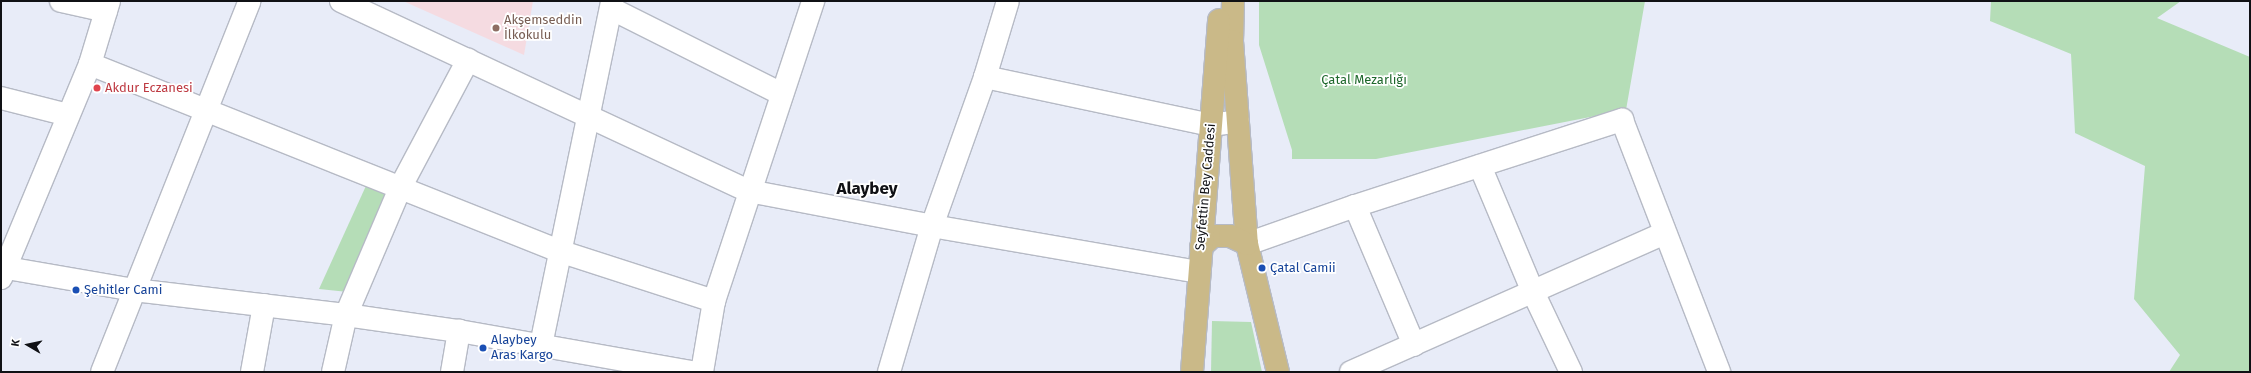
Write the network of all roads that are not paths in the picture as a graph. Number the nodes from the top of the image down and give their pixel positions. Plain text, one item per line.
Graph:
1 (61, 1) edge
2 (250, 1) edge
3 (341, 1) edge
4 (813, 1) edge
5 (1008, 1) edge
6 (1220, 1) edge
7 (1233, 1) edge
8 (612, 5) edge
9 (108, 6) edge
10 (468, 60) junction
11 (90, 64) junction
12 (985, 77) junction
13 (782, 94) junction
14 (1, 98) edge
15 (207, 110) junction
16 (68, 115) junction
17 (589, 118) junction
18 (1238, 121) junction
19 (1211, 125) junction
20 (1480, 166) junction
21 (401, 186) junction
22 (749, 191) junction
23 (1355, 206) junction
24 (932, 226) junction
25 (1664, 233) junction
26 (1247, 244) junction
27 (1201, 247) junction
28 (559, 250) junction
29 (2, 271) edge
30 (1199, 272) junction
31 (134, 290) junction
32 (1533, 292) junction
33 (714, 301) junction
34 (264, 305) junction
35 (346, 315) junction
36 (459, 331) junction
37 (541, 345) junction
38 (1414, 345) junction
39 (102, 372) edge
40 (252, 372) edge
41 (333, 372) edge
42 (452, 372) edge
43 (691, 372) edge
44 (702, 372) edge
45 (889, 372) edge
46 (1192, 372) edge
47 (1278, 372) edge
48 (1351, 372) edge
49 (1571, 372) edge
50 (1719, 372) edge

1 - 9 street
2 - 15 street
3 - 10 street
4 - 13 street
5 - 12 street
6 - 19 main road, Seyfettin Bey Caddesi
7 - 18 main road, Seyfettin Bey Caddesi
8 - 13 street
8 - 17 street
9 - 11 street
10 - 17 street
10 - 21 street
11 - 15 street
11 - 16 street
12 - 19 street
12 - 24 street
13 - 22 street
14 - 16 street
15 - 21 street
15 - 31 street
16 - 29 street
17 - 22 street
17 - 28 street
18 - 19 street
18 - 26 main road, Seyfettin Bey Caddesi
19 - 27 main road, Seyfettin Bey Caddesi
20 - 23 street
20 - 25 street
20 - 32 street
21 - 28 street
21 - 35 street
22 - 24 street
22 - 33 street
23 - 26 street
23 - 38 street
24 - 30 street
24 - 45 street
25 - 32 street
25 - 50 street
26 - 27 main road
26 - 47 main road, Seyfettin Bey Caddesi
27 - 30 main road, Seyfettin Bey Caddesi
28 - 33 street
28 - 37 street
29 - 31 street
30 - 46 main road, Seyfettin Bey Caddesi
31 - 34 street
31 - 39 street
32 - 38 street
32 - 49 street
33 - 44 street
34 - 35 street
34 - 40 street
35 - 36 street
35 - 41 street
36 - 37 street
36 - 42 street
37 - 43 street
38 - 48 street

